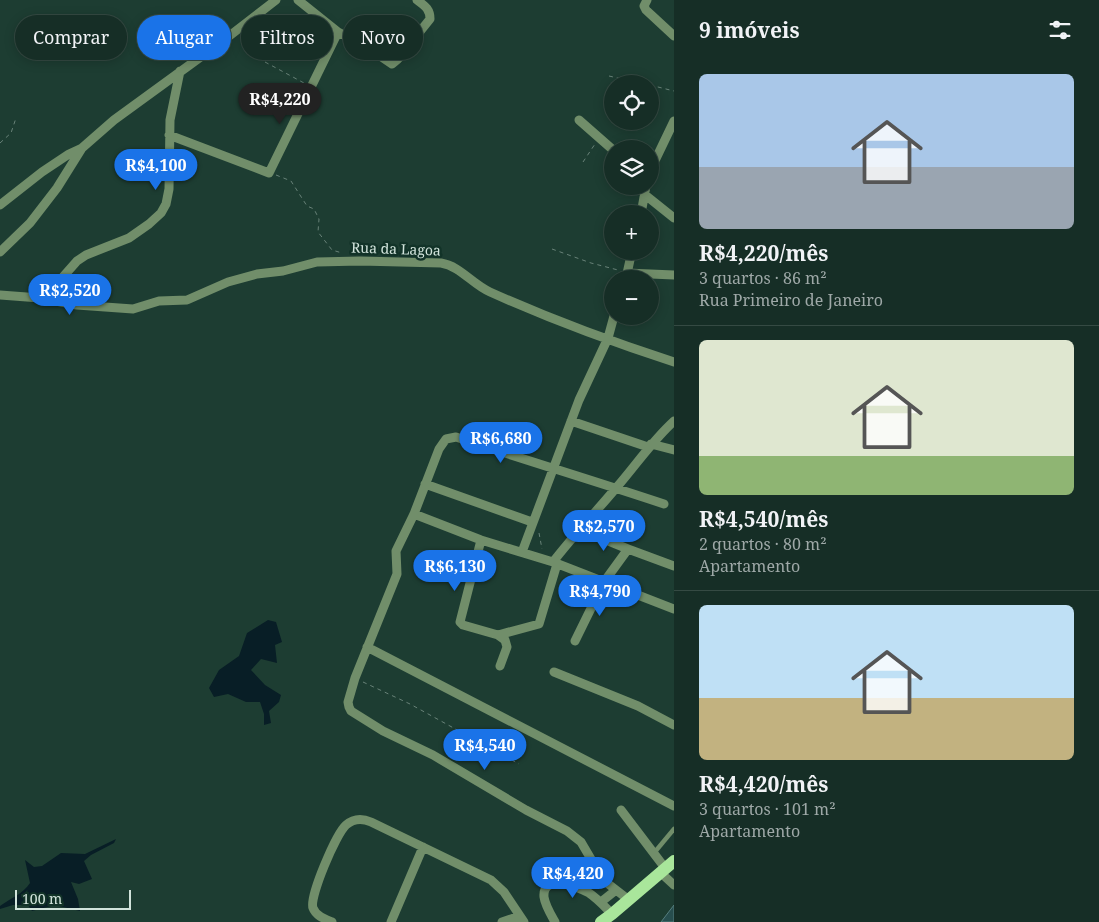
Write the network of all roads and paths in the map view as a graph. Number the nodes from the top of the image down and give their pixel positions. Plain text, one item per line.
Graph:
1 (276, 0) edge
2 (298, 0) edge
3 (417, 0) edge
4 (646, 0) edge
5 (338, 32) junction
6 (674, 36) edge
7 (266, 62) dead end
8 (180, 71) junction
9 (311, 87) junction
10 (659, 87) edge
11 (674, 91) edge
12 (16, 118) dead end
13 (579, 120) dead end
14 (674, 121) edge
15 (169, 135) junction
16 (599, 138) junction
17 (604, 142) edge
18 (0, 143) edge
19 (82, 148) junction
20 (659, 152) edge
21 (583, 162) dead end
22 (269, 173) junction
23 (650, 195) edge
24 (1, 202) edge
25 (674, 218) edge
26 (552, 249) dead end
27 (0, 252) edge
28 (360, 261) junction
29 (610, 270) edge
30 (659, 275) edge
31 (674, 275) edge
32 (0, 295) edge
33 (40, 298) junction
34 (612, 325) edge
35 (608, 338) junction
36 (674, 362) edge
37 (571, 421) junction
38 (674, 421) edge
39 (650, 446) junction
40 (674, 450) edge
41 (553, 468) junction
42 (425, 484) junction
43 (617, 488) junction
44 (664, 504) dead end
45 (414, 514) junction
46 (532, 522) junction
47 (579, 529) junction
48 (539, 532) dead end
49 (481, 540) junction
50 (628, 549) junction
51 (522, 552) junction
52 (552, 562) junction
53 (674, 566) edge
54 (604, 582) junction
55 (674, 609) edge
56 (498, 635) junction
57 (575, 642) dead end
58 (367, 647) junction
59 (500, 666) dead end
60 (554, 672) dead end
61 (355, 678) junction
62 (674, 725) edge
63 (519, 764) dead end
64 (674, 806) edge
65 (621, 810) dead end
66 (674, 829) edge
67 (423, 848) junction
68 (654, 853) junction
69 (667, 867) edge
70 (674, 885) edge
71 (616, 890) junction
72 (629, 900) junction
73 (601, 902) junction
74 (612, 914) junction
75 (522, 919) edge
76 (332, 922) edge
77 (391, 922) edge
78 (502, 922) edge
79 (555, 922) edge
80 (601, 922) edge

1 - 8 street
2 - 5 street
3 - 5 street
4 - 6 street
5 - 9 street
7 - 9 path
8 - 15 street
8 - 19 street
9 - 22 street
10 - 11 path
12 - 18 path
13 - 16 street
14 - 20 street
15 - 22 street
15 - 33 street
16 - 17 street
16 - 21 path
19 - 24 street
19 - 27 street
22 - 28 path
23 - 25 street
26 - 29 path
28 - 33 street, Rua da Lagoa
28 - 35 street, Rua da Lagoa
30 - 31 street
32 - 33 street, Rua da Lagoa
34 - 35 street
35 - 36 street, Rua da Lagoa
35 - 37 street
37 - 39 street
37 - 41 street
38 - 39 street
39 - 40 street
39 - 43 street
41 - 42 street
41 - 43 street
41 - 46 street
42 - 45 street
42 - 46 street
43 - 44 street
43 - 47 street
45 - 49 street
45 - 58 street
46 - 51 street
47 - 50 street
47 - 52 street
48 - 52 path
49 - 51 street
49 - 56 street
50 - 53 street
50 - 54 street
51 - 52 street
52 - 54 street
52 - 56 street
54 - 55 street
54 - 57 street
56 - 59 street
58 - 61 street
58 - 64 street
60 - 62 street
61 - 63 path
61 - 71 street
65 - 68 street
66 - 68 lane
67 - 75 street
67 - 76 street
67 - 77 street
68 - 69 street
69 - 70 street
69 - 72 main road
71 - 72 street
71 - 73 street
72 - 74 main road
73 - 74 street
73 - 79 street
74 - 80 main road
75 - 78 street

